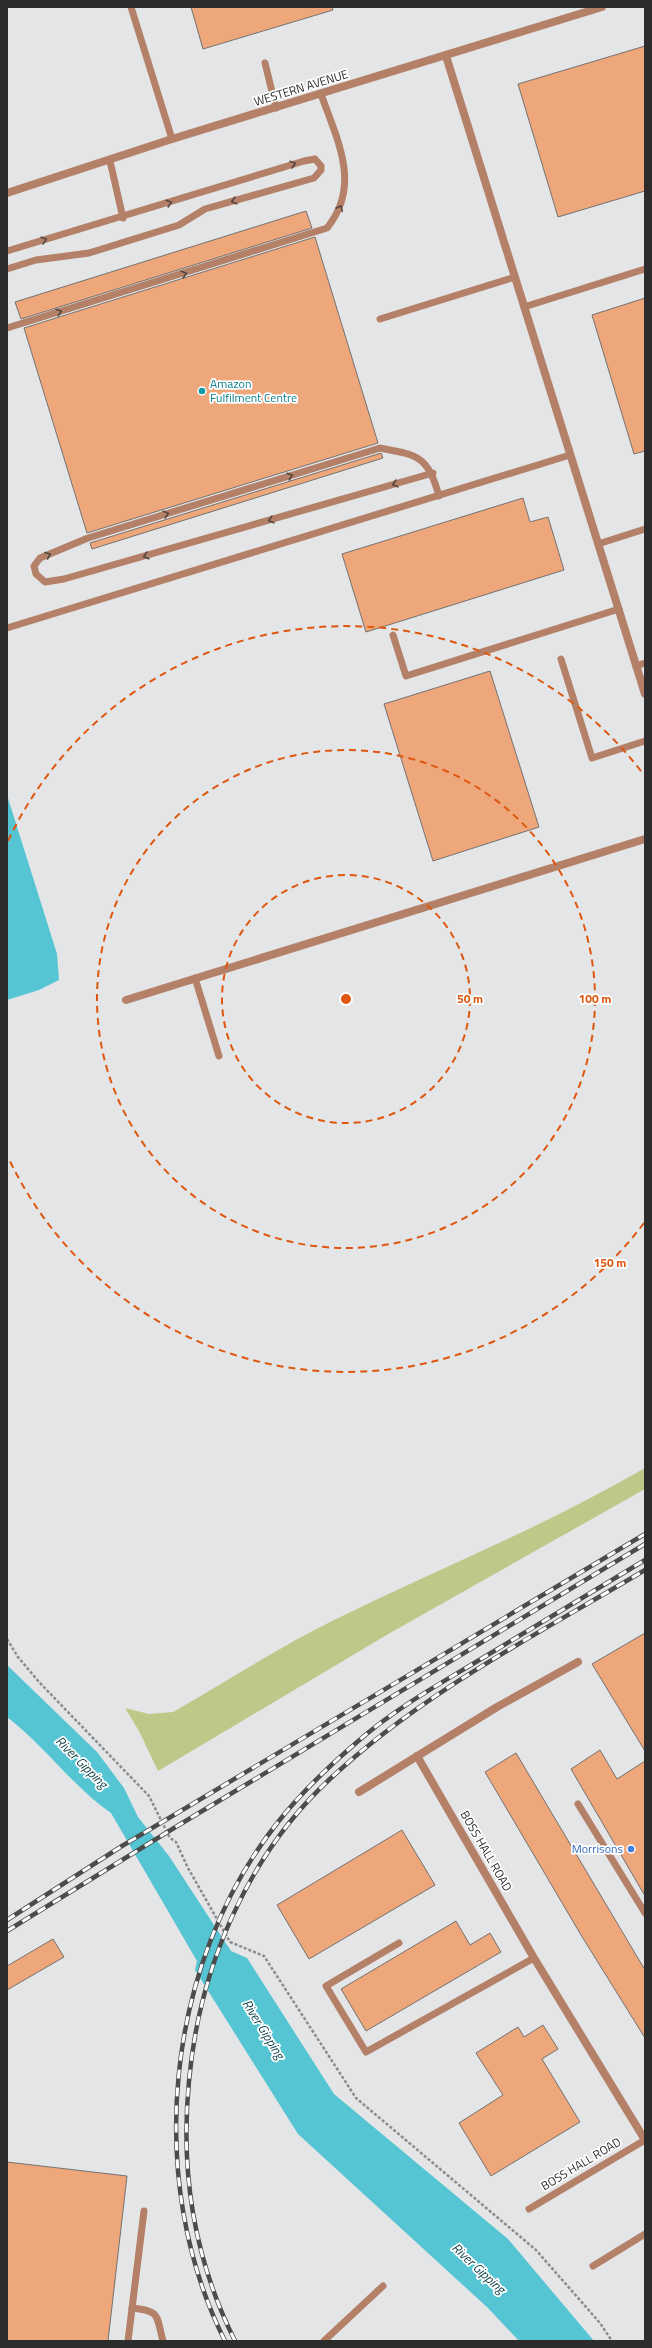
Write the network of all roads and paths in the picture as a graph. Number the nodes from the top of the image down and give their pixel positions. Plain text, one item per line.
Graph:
1 (131, 7) edge
2 (602, 7) edge
3 (583, 10) edge
4 (446, 56) junction
5 (265, 63) dead end
6 (321, 94) junction
7 (276, 108) junction
8 (172, 139) junction
9 (110, 161) junction
10 (7, 193) edge
11 (123, 218) junction
12 (7, 251) edge
13 (7, 269) edge
14 (645, 269) edge
15 (515, 277) junction
16 (524, 307) junction
17 (380, 319) dead end
18 (7, 328) edge
19 (570, 455) junction
20 (433, 473) junction
21 (439, 496) junction
22 (645, 529) edge
23 (598, 544) junction
24 (619, 609) junction
25 (7, 628) edge
26 (393, 635) dead end
27 (561, 659) dead end
28 (645, 663) edge
29 (636, 666) junction
30 (645, 694) edge
31 (645, 741) edge
32 (645, 839) edge
33 (195, 978) junction
34 (126, 1000) dead end
35 (219, 1056) dead end
36 (7, 1639) edge
37 (578, 1662) dead end
38 (417, 1756) junction
39 (359, 1792) dead end
40 (578, 1804) dead end
41 (645, 1913) edge
42 (399, 1943) dead end
43 (534, 1958) junction
44 (645, 2140) edge
45 (530, 2209) dead end
46 (144, 2210) dead end
47 (645, 2234) edge
48 (593, 2266) dead end
49 (383, 2286) dead end
50 (132, 2308) junction
51 (128, 2341) edge
52 (163, 2341) edge
53 (324, 2341) edge
54 (612, 2341) edge

1 - 8 lane
2 - 3 street, WESTERN AVENUE
3 - 4 street, WESTERN AVENUE
4 - 6 street, WESTERN AVENUE
4 - 15 street
5 - 7 lane
6 - 7 street, WESTERN AVENUE
18 -> 6 lane
7 - 8 street, WESTERN AVENUE
8 - 9 street, WESTERN AVENUE
9 - 10 street, WESTERN AVENUE
9 - 11 lane
12 -> 11 lane
11 -> 13 lane
14 - 16 lane
15 - 16 street
15 - 17 lane
16 - 19 street
19 - 21 lane
19 - 23 street
20 -> 20 lane
20 - 21 lane
21 - 25 lane
22 - 23 lane
23 - 24 street
24 - 26 lane
24 - 29 street
27 - 31 lane
28 - 29 lane
29 - 30 street
32 - 33 street
33 - 34 street
33 - 35 lane
36 - 54 path
37 - 38 street
38 - 39 street
38 - 43 street, BOSS HALL ROAD
40 - 41 lane
42 - 43 lane
43 - 44 street, BOSS HALL ROAD
44 - 45 lane, BOSS HALL ROAD
46 - 50 lane
47 - 48 lane
49 - 53 lane
50 - 51 lane
50 - 52 lane

